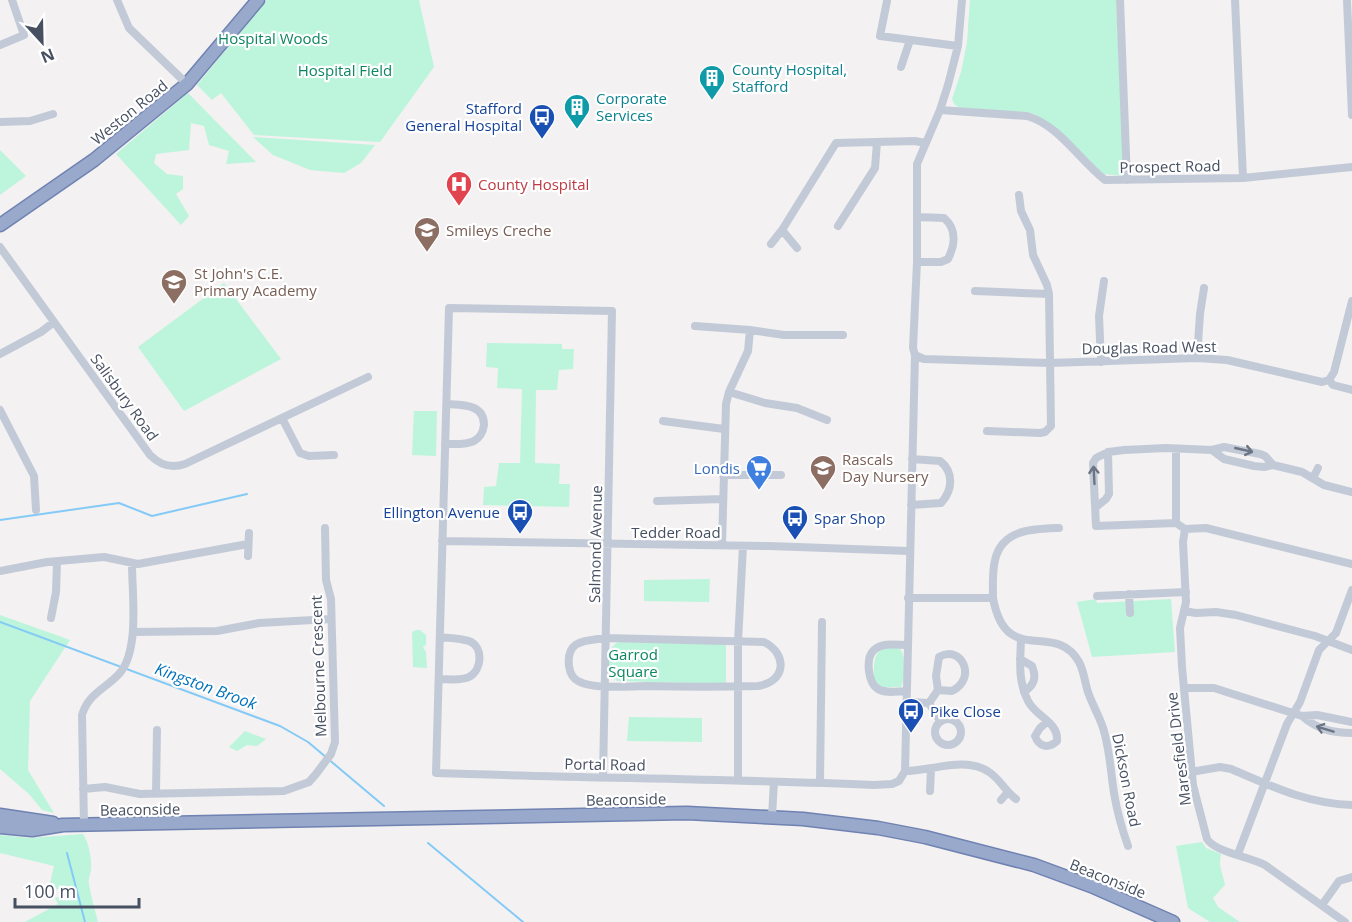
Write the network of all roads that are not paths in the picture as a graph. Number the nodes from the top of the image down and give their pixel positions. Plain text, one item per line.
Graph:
1 (12, 0) edge
2 (117, 0) edge
3 (258, 0) edge
4 (962, 0) edge
5 (1120, 0) edge
6 (1235, 0) edge
7 (1347, 0) edge
8 (887, 1) edge
9 (910, 40) junction
10 (0, 45) edge
11 (958, 46) junction
12 (902, 67) dead end
13 (187, 84) junction
14 (940, 110) junction
15 (53, 114) dead end
16 (1352, 115) edge
17 (0, 122) edge
18 (877, 142) junction
19 (925, 143) junction
20 (1352, 167) edge
21 (1243, 178) junction
22 (1127, 180) junction
23 (1019, 195) dead end
24 (917, 217) junction
25 (0, 225) edge
26 (838, 226) dead end
27 (782, 230) junction
28 (771, 244) dead end
29 (0, 247) edge
30 (797, 248) dead end
31 (917, 262) junction
32 (1104, 281) dead end
33 (1204, 288) dead end
34 (975, 291) dead end
35 (1049, 294) junction
36 (1352, 301) edge
37 (54, 322) junction
38 (695, 326) dead end
39 (750, 330) junction
40 (843, 335) dead end
41 (0, 354) edge
42 (915, 355) junction
43 (1197, 358) junction
44 (1101, 362) junction
45 (1050, 363) junction
46 (368, 378) dead end
47 (1329, 380) junction
48 (1352, 390) edge
49 (729, 392) junction
50 (447, 404) junction
51 (0, 410) edge
52 (282, 418) junction
53 (827, 420) dead end
54 (663, 421) dead end
55 (724, 429) junction
56 (987, 431) dead end
57 (446, 444) junction
58 (1176, 449) junction
59 (1212, 450) junction
60 (1108, 452) junction
61 (334, 455) dead end
62 (912, 459) junction
63 (1273, 465) junction
64 (1318, 468) dead end
65 (723, 475) junction
66 (781, 475) dead end
67 (1313, 478) junction
68 (1352, 492) edge
69 (723, 500) junction
70 (657, 501) dead end
71 (911, 505) junction
72 (1096, 507) junction
73 (36, 510) dead end
74 (1176, 523) junction
75 (325, 528) dead end
76 (1059, 528) dead end
77 (1185, 529) junction
78 (249, 533) dead end
79 (442, 541) junction
80 (248, 544) junction
81 (609, 545) junction
82 (722, 545) junction
83 (743, 546) junction
84 (909, 551) junction
85 (248, 556) dead end
86 (57, 562) junction
87 (132, 564) junction
88 (1352, 564) edge
89 (0, 571) edge
90 (1352, 590) edge
91 (1186, 592) junction
92 (1129, 594) junction
93 (1097, 596) dead end
94 (908, 598) junction
95 (993, 598) junction
96 (1184, 611) junction
97 (1130, 613) dead end
98 (51, 618) dead end
99 (331, 619) junction
100 (822, 622) dead end
101 (133, 632) junction
102 (440, 637) junction
103 (606, 638) junction
104 (1021, 640) junction
105 (1328, 641) junction
106 (738, 642) junction
107 (907, 645) junction
108 (1352, 650) edge
109 (1020, 659) junction
110 (440, 680) junction
111 (604, 686) junction
112 (738, 687) junction
113 (1184, 688) junction
114 (938, 690) junction
115 (907, 691) junction
116 (1024, 692) junction
117 (907, 702) junction
118 (929, 703) junction
119 (1298, 714) junction
120 (940, 721) dead end
121 (1047, 722) dead end
122 (1352, 722) edge
123 (157, 730) dead end
124 (1352, 733) edge
125 (931, 769) junction
126 (1191, 772) junction
127 (904, 773) junction
128 (603, 777) junction
129 (738, 780) junction
130 (774, 782) junction
131 (820, 783) junction
132 (1264, 783) junction
133 (83, 789) junction
134 (930, 791) dead end
135 (156, 793) junction
136 (1007, 793) junction
137 (1016, 799) dead end
138 (1001, 800) dead end
139 (1352, 805) edge
140 (0, 815) edge
141 (772, 816) junction
142 (63, 825) junction
143 (84, 825) junction
144 (0, 827) edge
145 (1128, 846) dead end
146 (1238, 854) junction
147 (1352, 877) edge
148 (1322, 905) junction
149 (1173, 922) edge
150 (1346, 922) edge

1 - 10 street
2 - 13 street
3 - 13 highway, Weston Road
4 - 11 street
5 - 22 street
6 - 21 street
7 - 16 street
8 - 9 street
9 - 11 street
9 - 12 street
11 - 14 street
13 - 25 highway, Weston Road
14 - 19 street
14 - 22 street, Prospect Road
15 - 17 street
18 - 19 street
18 - 26 street
18 - 27 street
19 - 24 street
20 - 21 street, Prospect Road
21 - 22 street, Prospect Road
23 - 35 street
24 - 31 street
24 - 31 street
27 - 28 street
27 - 30 street
29 - 37 street, Salisbury Road
31 - 42 street
32 - 44 street
33 - 43 street
34 - 35 street
35 - 45 street
36 - 47 street
37 - 41 street
37 - 52 street, Salisbury Road
38 - 39 street
39 - 40 street
39 - 49 street
42 - 45 street, Douglas Road West
42 - 62 street
43 - 44 street, Douglas Road West
43 - 47 street, Douglas Road West
44 - 45 street, Douglas Road West
45 - 56 street
46 - 52 street, Salisbury Road
47 - 48 street, Douglas Road West
49 - 53 street
49 - 55 street
50 - 57 street
50 - 57 street
50 - 81 street, Salmond Avenue
51 - 73 street
52 - 61 street
54 - 55 street
55 - 65 street
57 - 79 street
58 - 59 street
58 - 60 street
58 - 74 street
59 - 63 street
59 -> 63 street
60 - 72 street
72 -> 60 street
62 - 71 street
62 - 71 street
63 - 67 street
64 - 67 street
65 - 66 street
65 - 69 street
67 - 68 street
69 - 70 street
69 - 82 street
71 - 84 street
72 - 74 street
74 - 77 street
75 - 99 street, Melbourne Crescent
76 - 95 street
77 - 88 street
77 - 91 street, Maresfield Drive
78 - 80 street
79 - 81 street, Tedder Road
79 - 102 street
80 - 85 street
80 - 87 street
81 - 82 street, Tedder Road
81 - 103 street, Salmond Avenue
82 - 83 street, Tedder Road
83 - 84 street, Tedder Road
83 - 106 street
84 - 94 street
86 - 87 street
86 - 89 street
86 - 98 street
87 - 101 street
90 - 105 street
91 - 92 street
91 - 96 street, Maresfield Drive
92 - 93 street
92 - 97 street
94 - 95 street
94 - 107 street
95 - 104 street
96 - 105 street
96 - 113 street, Maresfield Drive
99 - 101 street
99 - 135 street, Melbourne Crescent
100 - 131 street
101 - 133 street
102 - 110 street
102 - 110 street
103 - 106 street
103 - 111 street, Salmond Avenue
103 - 111 street
104 - 109 street
104 - 145 street, Dickson Road
105 - 108 street
105 - 119 street
106 - 112 street
106 - 112 street
107 - 115 street
107 - 115 street
109 - 116 street
109 - 116 street
110 - 128 street, Portal Road
111 - 112 street
111 - 128 street, Salmond Avenue
112 - 129 street
113 - 119 street
113 - 126 street, Maresfield Drive
114 - 114 street
114 - 118 street
115 - 117 street
116 - 121 street
117 - 118 street
117 - 127 street
118 - 120 street
119 - 122 street
124 -> 119 street
119 - 132 street
123 - 135 street
125 - 127 street, Portal Road
125 - 134 street
125 - 136 street, Portal Road
126 - 132 street
126 - 146 street, Maresfield Drive
127 - 131 street, Portal Road
128 - 129 street, Portal Road
129 - 130 street, Portal Road
130 - 131 street, Portal Road
130 - 141 street
132 - 139 street
132 - 146 street
133 - 135 street, Melbourne Crescent
133 - 143 street
136 - 137 street, Portal Road
136 - 138 street
140 - 142 highway, Beaconside
141 - 143 highway, Beaconside
141 - 149 highway, Beaconside
142 - 143 highway, Beaconside
142 - 144 highway, Beaconside
146 - 148 street, Maresfield Drive
147 - 148 street
148 - 150 street, Maresfield Drive

